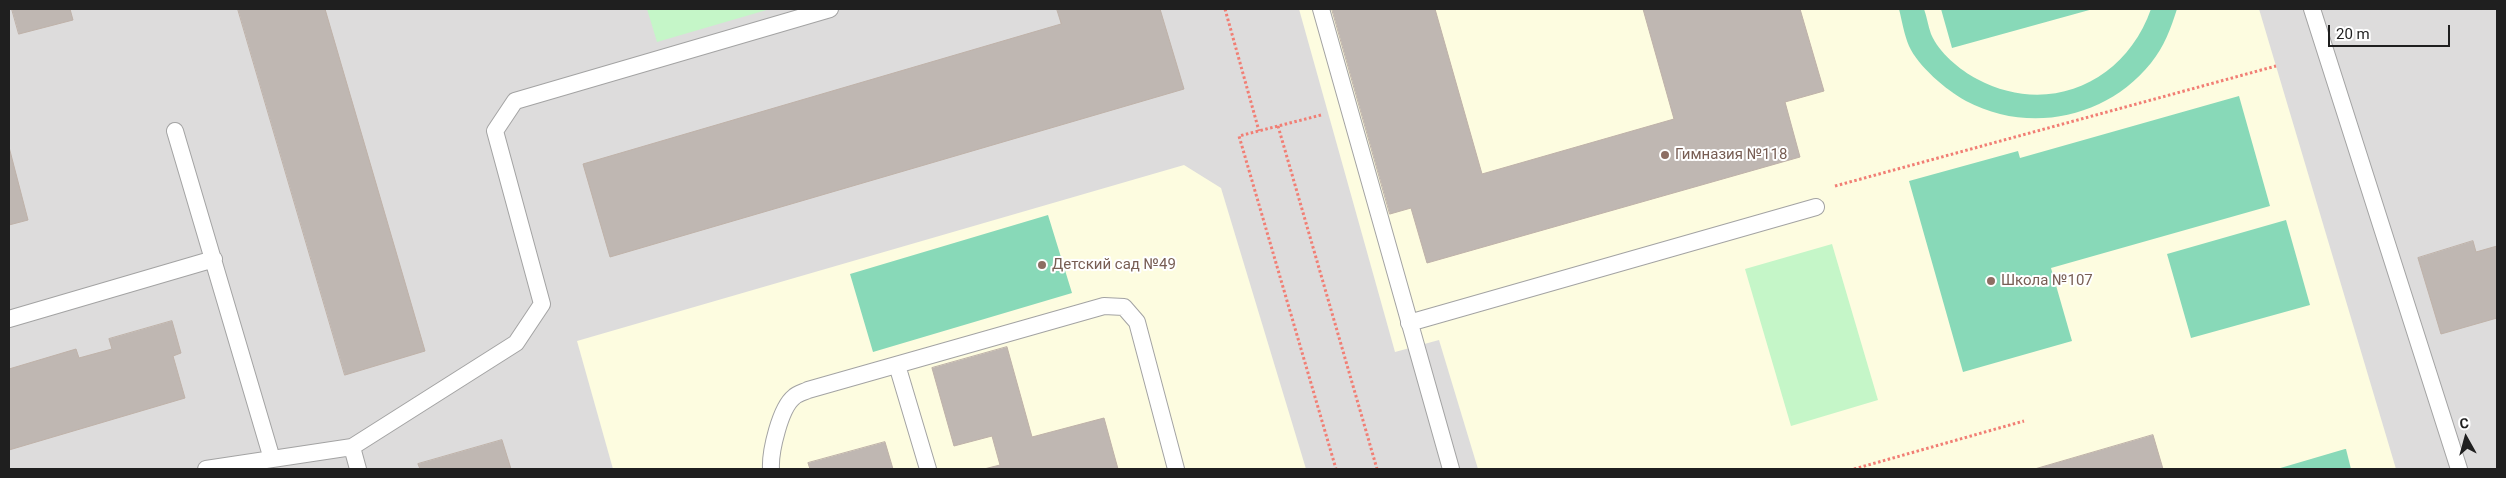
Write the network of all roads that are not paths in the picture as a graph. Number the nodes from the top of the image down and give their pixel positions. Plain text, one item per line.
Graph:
1 (830, 9) edge
2 (1321, 9) edge
3 (2312, 9) edge
4 (175, 131) dead end
5 (1816, 207) road end
6 (214, 259) junction
7 (9, 319) edge
8 (1408, 324) junction
9 (898, 365) junction
10 (352, 447) junction
11 (272, 459) junction
12 (206, 469) edge
13 (358, 469) edge
14 (771, 469) edge
15 (928, 469) edge
16 (1176, 469) edge
17 (1451, 469) edge
18 (2459, 469) edge

1 - 10 lane
2 - 8 lane
3 - 18 lane
4 - 6 lane
5 - 8 lane
6 - 7 lane
6 - 11 lane
8 - 17 lane
9 - 14 lane
9 - 15 lane
9 - 16 lane
10 - 11 lane
10 - 13 lane
11 - 12 lane

